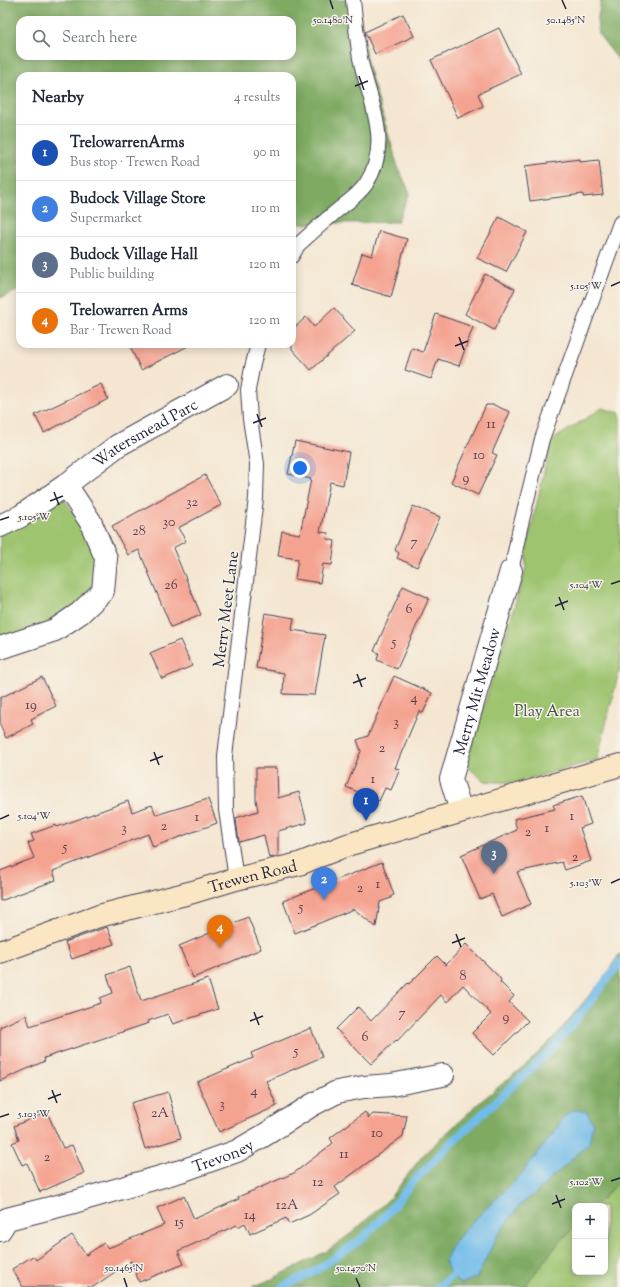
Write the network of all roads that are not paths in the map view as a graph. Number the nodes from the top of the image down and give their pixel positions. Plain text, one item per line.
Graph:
1 (353, 0) edge
2 (620, 223) edge
3 (296, 249) edge
4 (257, 348) edge
5 (227, 385) dead end
6 (66, 485) junction
7 (0, 526) edge
8 (511, 571) joint
9 (0, 648) edge
10 (620, 765) edge
11 (461, 811) junction
12 (236, 879) junction
13 (0, 952) edge
14 (443, 1074) dead end
15 (2, 1219) edge

1 - 3 lane
2 - 8 lane
4 - 12 lane, Merry Meet Lane
5 - 6 street, Watersmead Parc
6 - 7 street, Watersmead Parc
6 - 9 street
8 - 11 street, Merry Mit Meadow
10 - 11 street, Trewen Road
11 - 12 street, Trewen Road
12 - 13 street, Trewen Road
14 - 15 street, Trevoney

